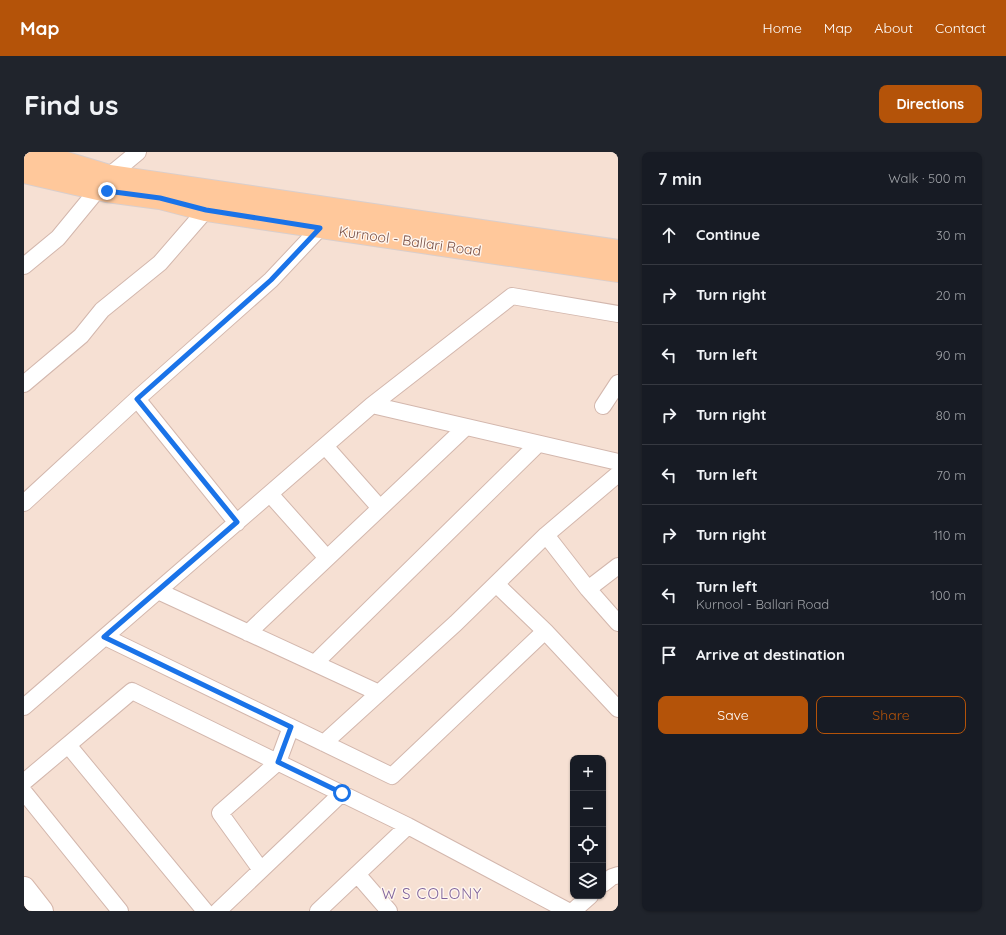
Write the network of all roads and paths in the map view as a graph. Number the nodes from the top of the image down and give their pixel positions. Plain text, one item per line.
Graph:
1 (30, 152) edge
2 (138, 152) edge
3 (24, 172) edge
4 (105, 185) junction
5 (206, 210) junction
6 (320, 228) junction
7 (618, 251) edge
8 (24, 266) edge
9 (618, 271) edge
10 (618, 314) edge
11 (618, 383) edge
12 (24, 384) edge
13 (137, 399) junction
14 (372, 405) junction
15 (603, 406) dead end
16 (466, 427) junction
17 (538, 444) junction
18 (325, 446) junction
19 (618, 462) edge
20 (618, 474) edge
21 (270, 494) junction
22 (24, 502) edge
23 (380, 508) junction
24 (237, 522) junction
25 (546, 535) junction
26 (327, 558) junction
27 (618, 566) edge
28 (496, 584) junction
29 (588, 589) junction
30 (158, 591) junction
31 (618, 623) edge
32 (545, 631) junction
33 (248, 633) junction
34 (104, 637) junction
35 (315, 663) junction
36 (379, 693) junction
37 (24, 707) edge
38 (618, 709) edge
39 (291, 727) junction
40 (324, 743) junction
41 (68, 745) junction
42 (278, 762) junction
43 (24, 782) edge
44 (24, 792) edge
45 (342, 793) junction
46 (408, 826) junction
47 (261, 870) junction
48 (357, 874) junction
49 (618, 875) edge
50 (606, 881) edge
51 (24, 888) edge
52 (587, 899) edge
53 (590, 899) edge
54 (42, 911) edge
55 (120, 911) edge
56 (206, 911) edge
57 (218, 911) edge
58 (318, 911) edge
59 (389, 911) edge
60 (568, 911) edge
61 (573, 911) edge
62 (591, 911) edge

1 - 4 main road, Kurnool - Ballari Road
2 - 4 street
3 - 4 main road
4 - 5 main road, Kurnool - Ballari Road
4 - 7 main road
4 - 8 street
5 - 6 main road, Kurnool - Ballari Road
5 - 12 street
6 - 9 main road, Kurnool - Ballari Road
6 - 13 street
10 - 14 street
11 - 15 street
13 - 22 street
13 - 24 street
14 - 16 street
14 - 18 street
16 - 17 street
16 - 23 street
17 - 19 street
17 - 35 street
18 - 21 street
18 - 23 street
20 - 25 street
21 - 24 street
21 - 26 street
23 - 26 street
24 - 30 street
25 - 28 street
25 - 29 street
26 - 33 street
27 - 29 street
28 - 32 street
28 - 36 street
29 - 31 street
30 - 33 street
30 - 34 street
32 - 38 street
32 - 40 street
33 - 35 street
34 - 37 street
34 - 39 street
35 - 36 street
36 - 40 street
39 - 40 street
39 - 42 street
41 - 42 street
41 - 43 street
41 - 56 street
42 - 45 street
42 - 47 street
44 - 55 street
45 - 46 street
45 - 47 street
46 - 48 street
46 - 60 street
47 - 57 street
48 - 58 street
48 - 59 street
49 - 50 street
51 - 54 main road
52 - 61 street
53 - 62 street

